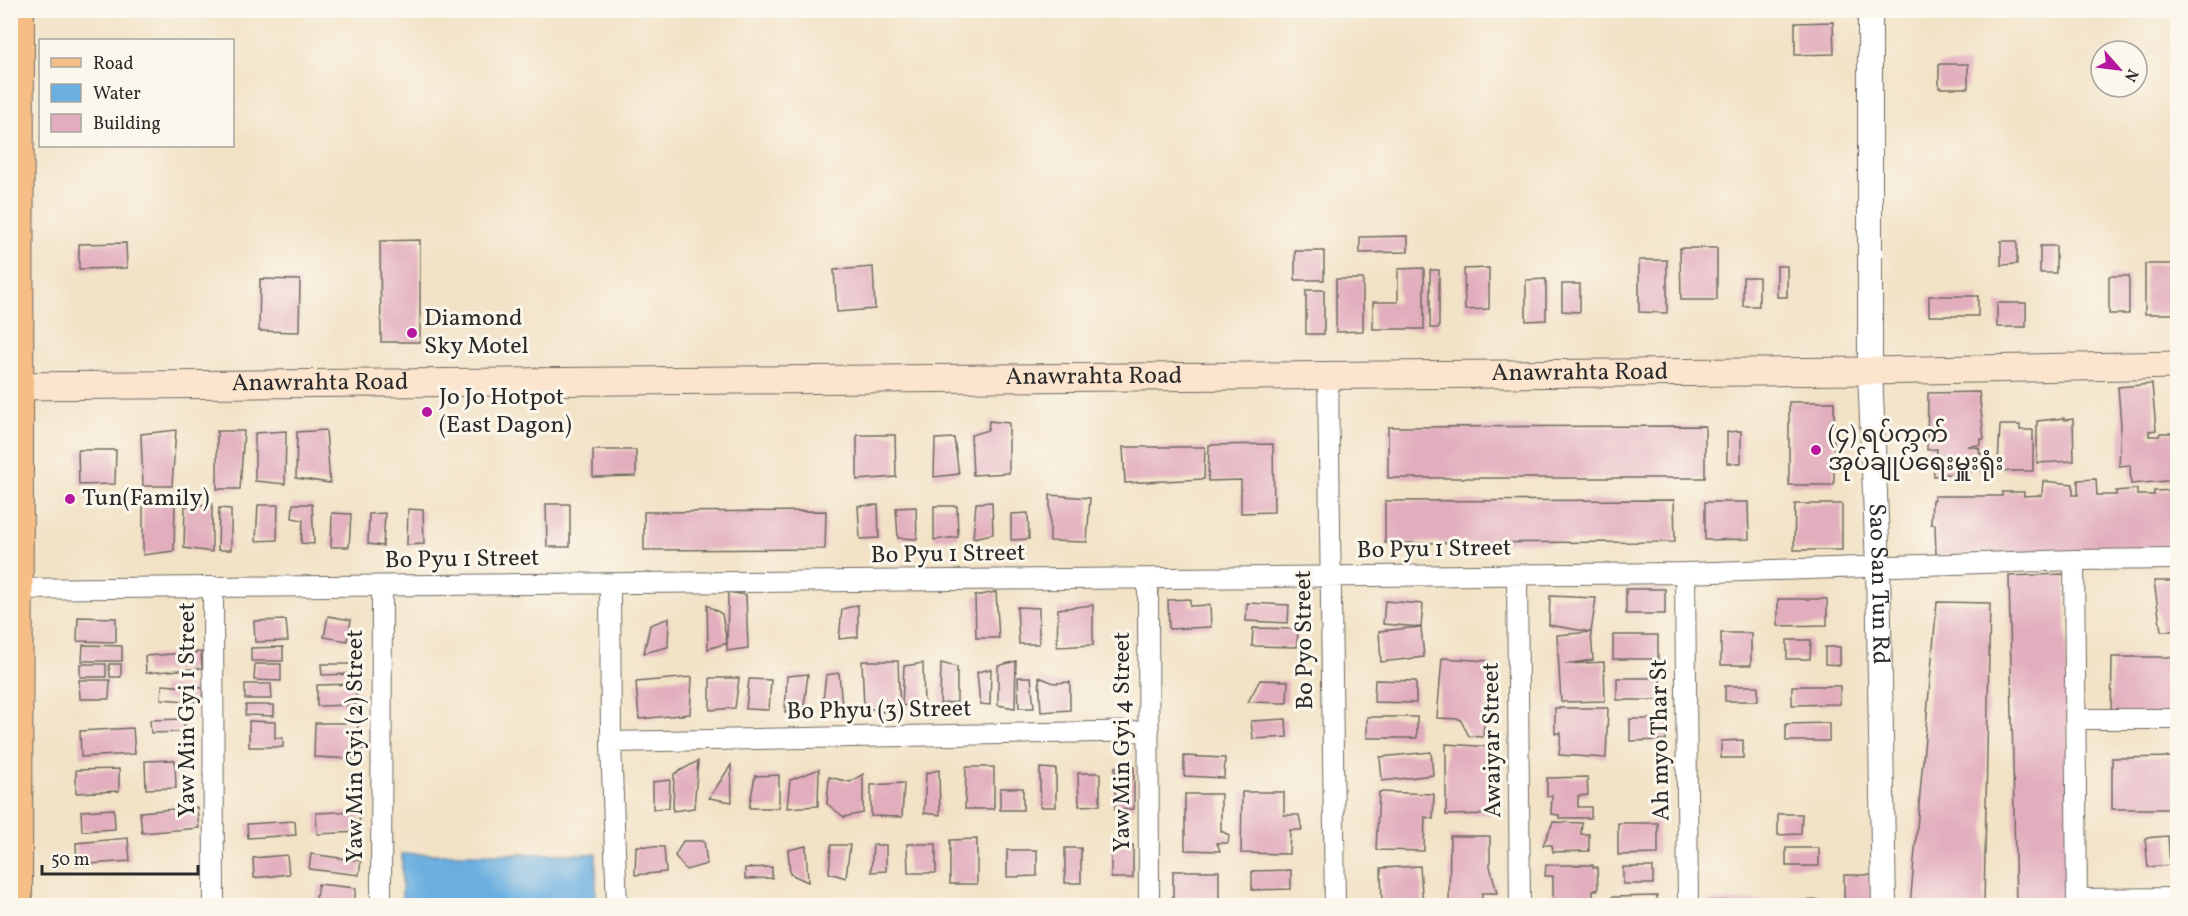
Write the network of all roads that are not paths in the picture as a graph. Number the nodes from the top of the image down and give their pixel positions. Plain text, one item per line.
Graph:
1 (19, 10) edge
2 (1870, 10) edge
3 (2178, 365) edge
4 (1870, 371) junction
5 (1328, 374) junction
6 (14, 386) edge
7 (2178, 559) edge
8 (2074, 560) junction
9 (1878, 567) junction
10 (1685, 573) junction
11 (1517, 575) junction
12 (1330, 577) junction
13 (1148, 579) junction
14 (610, 584) junction
15 (382, 586) junction
16 (213, 587) junction
17 (14, 590) edge
18 (2075, 719) junction
19 (2178, 719) edge
20 (1149, 732) junction
21 (611, 742) junction
22 (2178, 898) edge
23 (2077, 902) edge
24 (17, 906) edge
25 (214, 906) edge
26 (381, 906) edge
27 (617, 906) edge
28 (1149, 906) edge
29 (1335, 906) edge
30 (1520, 906) edge
31 (1688, 906) edge
32 (1884, 906) edge

1 - 6 main road
2 - 4 street, Sao San Tun Rd
3 - 4 main road, Anawrahta Road
4 - 5 main road, Anawrahta Road
4 - 9 street, Sao San Tun Rd
5 - 6 main road, Anawrahta Road
5 - 12 street, Bo Pyo Street
6 - 17 main road
7 - 8 street, Bo Pyu 1 Street
8 - 9 street, Bo Pyu 1 Street
8 - 18 street
9 - 10 street, Bo Pyu 1 Street
9 - 32 street, Sao San Tun Rd
10 - 11 street, Bo Pyu 1 Street
10 - 31 street, Ah myo Thar St
11 - 12 street, Bo Pyu 1 Street
11 - 30 street, Awaiyar Street
12 - 13 street, Bo Pyu 1 Street
12 - 29 street, Bo Pyo Street
13 - 14 street, Bo Pyu 1 Street
13 - 20 street, Yaw Min Gyi 4 Street
14 - 15 street, Bo Pyu 1 Street
14 - 21 street
15 - 16 street, Bo Pyu 1 Street
15 - 26 street, Yaw Min Gyi (2) Street
16 - 17 street, Bo Pyu 1 Street
16 - 25 street, Yaw Min Gyi 1 Street
17 - 24 main road
18 - 19 street
18 - 23 street
20 - 21 street, Bo Phyu (3) Street
20 - 28 street, Yaw Min Gyi 4 Street
21 - 27 street
22 - 23 street

